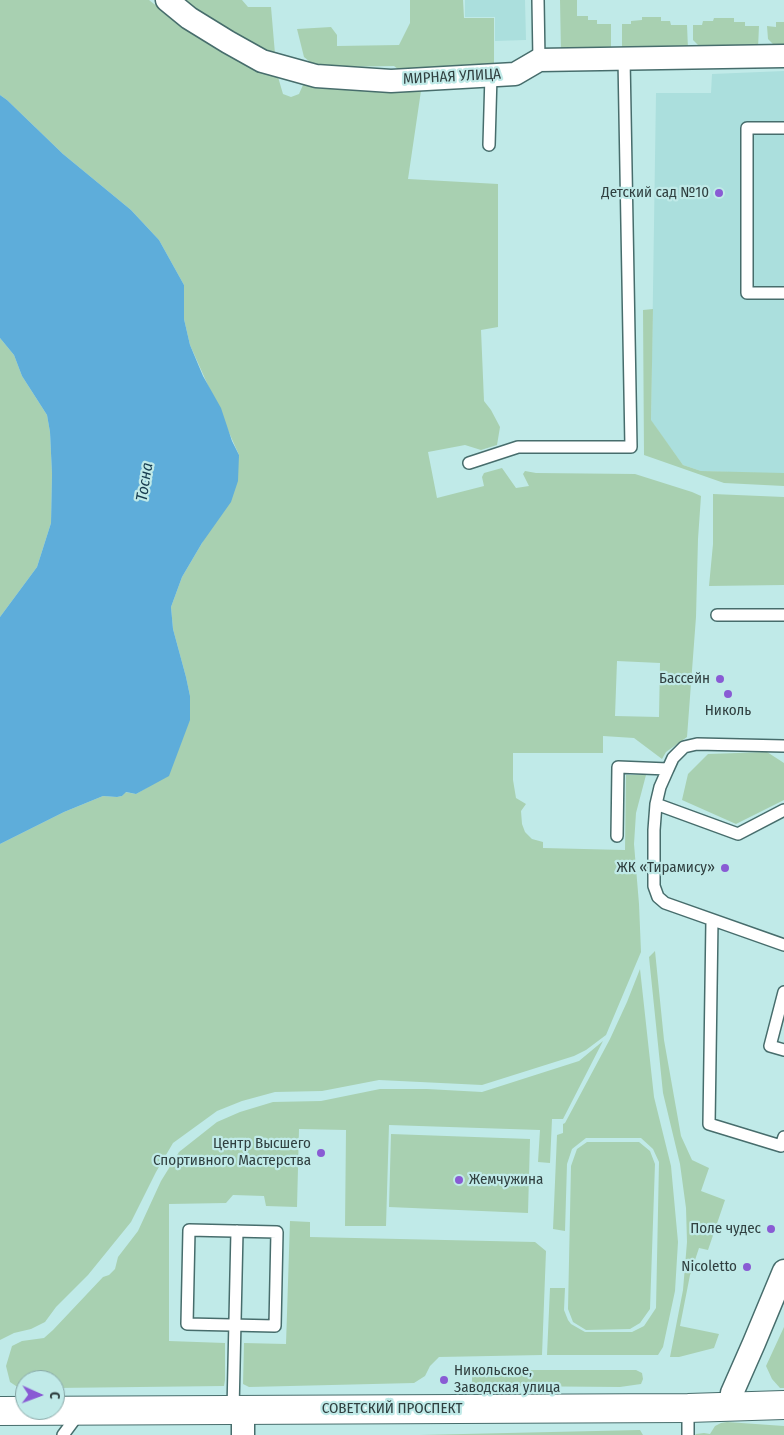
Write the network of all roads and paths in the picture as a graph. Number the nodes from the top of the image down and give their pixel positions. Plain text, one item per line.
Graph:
1 (167, 0) edge
2 (538, 0) edge
3 (784, 56) edge
4 (624, 58) junction
5 (539, 60) junction
6 (492, 75) junction
7 (784, 128) edge
8 (489, 145) dead end
9 (784, 293) edge
10 (469, 463) dead end
11 (717, 615) dead end
12 (784, 615) edge
13 (784, 746) edge
14 (668, 769) junction
15 (656, 804) junction
16 (784, 810) edge
17 (617, 836) dead end
18 (712, 920) junction
19 (784, 945) edge
20 (784, 992) edge
21 (784, 1050) edge
22 (784, 1136) edge
23 (237, 1231) junction
24 (784, 1271) edge
25 (235, 1325) junction
26 (784, 1405) edge
27 (730, 1407) junction
28 (688, 1408) junction
29 (0, 1411) edge
30 (80, 1411) junction
31 (240, 1418) edge
32 (63, 1435) edge
33 (688, 1435) edge

1 - 6 street, МИРНАЯ УЛИЦА
2 - 5 lane
3 - 4 street, МИРНАЯ УЛИЦА
4 - 5 street, МИРНАЯ УЛИЦА
4 - 10 lane
5 - 6 street, МИРНАЯ УЛИЦА
6 - 8 lane
7 - 9 lane
11 - 12 lane
13 - 14 lane
14 - 15 lane
14 - 17 lane
15 - 16 lane
15 - 18 lane
18 - 19 lane
18 - 22 lane
20 - 21 lane
23 - 25 lane
23 - 25 lane
23 - 25 lane
24 - 27 street
25 - 31 lane
26 - 27 main road, СОВЕТСКИЙ ПРОСПЕКТ
27 - 28 main road, СОВЕТСКИЙ ПРОСПЕКТ
28 - 31 main road, СОВЕТСКИЙ ПРОСПЕКТ
28 - 33 lane
29 - 30 main road, СОВЕТСКИЙ ПРОСПЕКТ
30 - 31 main road, СОВЕТСКИЙ ПРОСПЕКТ
30 - 32 lane

